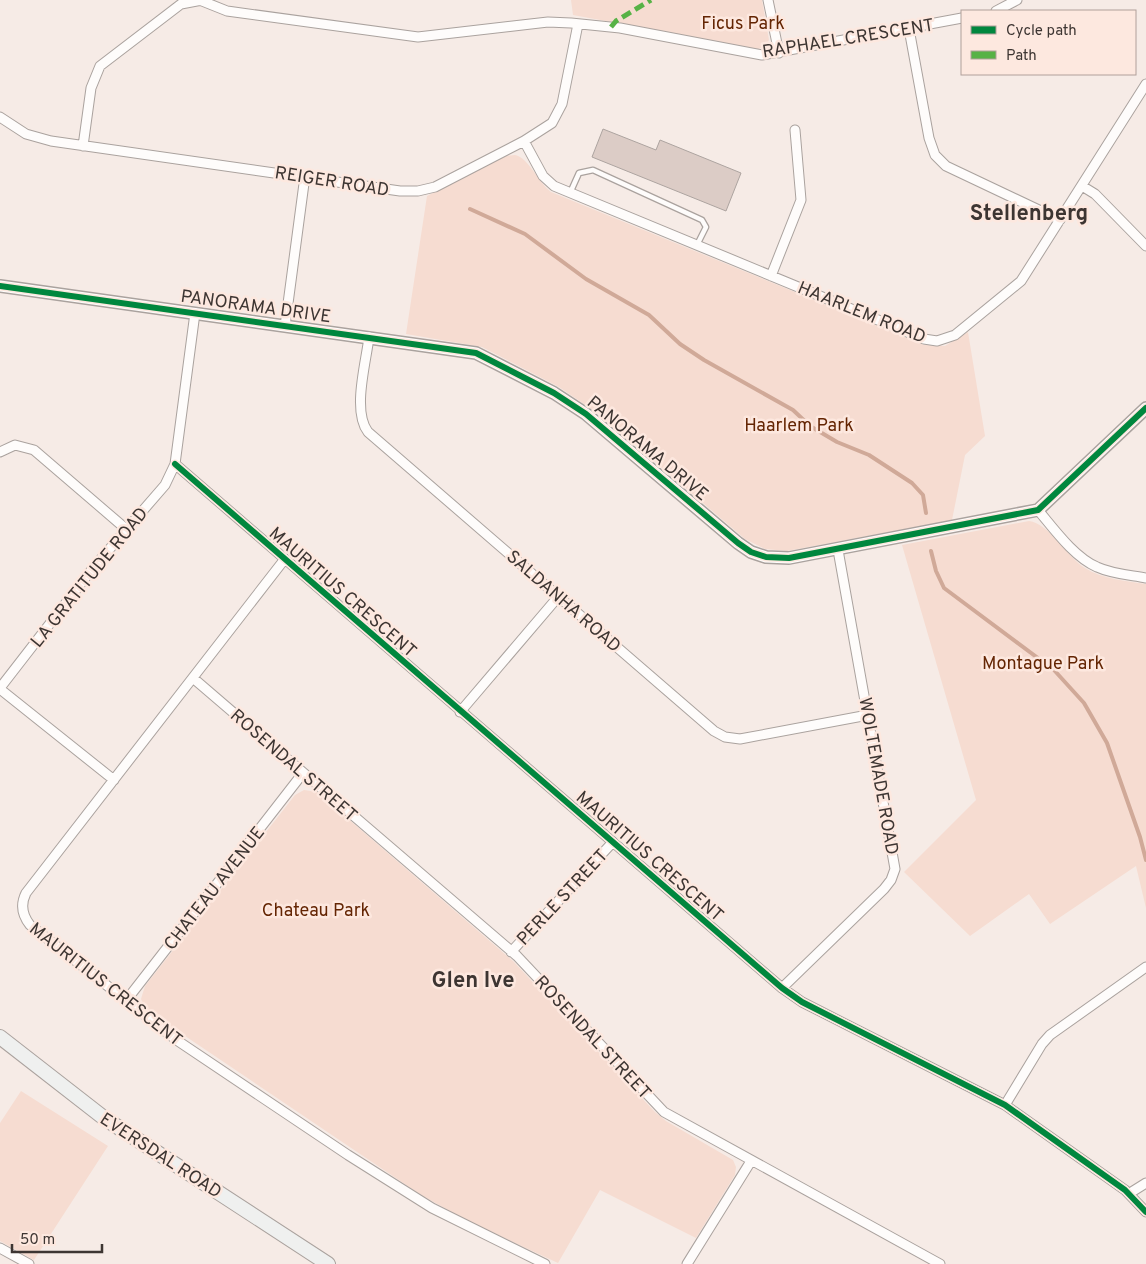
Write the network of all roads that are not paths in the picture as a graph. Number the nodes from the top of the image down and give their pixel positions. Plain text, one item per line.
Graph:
1 (202, 0) edge
2 (768, 0) edge
3 (1016, 0) edge
4 (998, 10) edge
5 (961, 18) edge
6 (578, 24) junction
7 (909, 29) junction
8 (779, 53) junction
9 (1146, 84) edge
10 (0, 117) edge
11 (795, 130) dead end
12 (524, 141) junction
13 (83, 146) junction
14 (305, 176) junction
15 (1082, 186) junction
16 (570, 192) junction
17 (1060, 220) junction
18 (697, 245) junction
19 (1146, 246) edge
20 (771, 276) junction
21 (0, 286) edge
22 (196, 313) junction
23 (284, 326) junction
24 (369, 337) junction
25 (1146, 408) edge
26 (0, 452) edge
27 (175, 464) junction
28 (1038, 510) junction
29 (126, 529) junction
30 (838, 550) junction
31 (284, 560) junction
32 (1146, 578) edge
33 (558, 597) junction
34 (192, 678) junction
35 (0, 689) edge
36 (460, 712) junction
37 (868, 714) junction
38 (303, 773) junction
39 (114, 780) junction
40 (612, 843) junction
41 (511, 952) junction
42 (1146, 967) edge
43 (782, 988) junction
44 (126, 1002) junction
45 (0, 1037) edge
46 (1005, 1106) junction
47 (751, 1161) junction
48 (1146, 1183) edge
49 (1130, 1194) junction
50 (1146, 1212) edge
51 (0, 1248) edge
52 (29, 1264) edge
53 (328, 1264) edge
54 (545, 1264) edge
55 (687, 1264) edge
56 (940, 1264) edge

1 - 6 street, RAPHAEL CRESCENT
1 - 13 street
2 - 8 street
3 - 4 street
5 - 7 street, RAPHAEL CRESCENT
6 - 8 street, RAPHAEL CRESCENT
6 - 12 street, REIGER ROAD
7 - 8 street, RAPHAEL CRESCENT
7 - 17 street
9 - 15 street, HAARLEM ROAD
10 - 13 street, REIGER ROAD
11 - 20 street
12 - 14 street, REIGER ROAD
12 - 16 street, HAARLEM ROAD
13 - 14 street, REIGER ROAD
14 - 23 street
15 - 17 street, HAARLEM ROAD
15 - 19 street
16 - 18 street, HAARLEM ROAD
16 - 18 lane
17 - 20 street, HAARLEM ROAD
18 - 20 street, HAARLEM ROAD
21 - 22 street, PANORAMA DRIVE
22 - 23 street, PANORAMA DRIVE
22 - 27 street
23 - 24 street, PANORAMA DRIVE
24 - 30 street, PANORAMA DRIVE
24 - 33 street, SALDANHA ROAD
25 - 28 street
26 - 29 street
27 - 29 street, LA GRATITUDE ROAD
27 - 31 street, MAURITIUS CRESCENT
28 - 30 street, PANORAMA DRIVE
28 - 32 street
29 - 35 street, LA GRATITUDE ROAD
30 - 37 street, WOLTEMADE ROAD
31 - 34 street, MAURITIUS CRESCENT
31 - 36 street, MAURITIUS CRESCENT
33 - 36 street
33 - 37 street, SALDANHA ROAD
34 - 38 street, ROSENDAL STREET
34 - 39 street, MAURITIUS CRESCENT
35 - 39 street
36 - 40 street, MAURITIUS CRESCENT
37 - 43 street, WOLTEMADE ROAD
38 - 41 street, ROSENDAL STREET
38 - 44 street, CHATEAU AVENUE
39 - 44 street, MAURITIUS CRESCENT
40 - 41 street, PERLE STREET
40 - 43 street, MAURITIUS CRESCENT
41 - 47 street, ROSENDAL STREET
42 - 46 street
43 - 46 street, MAURITIUS CRESCENT
44 - 54 street, MAURITIUS CRESCENT
45 - 53 main road, EVERSDAL ROAD
46 - 49 street, MAURITIUS CRESCENT
47 - 55 street
47 - 56 street, ROSENDAL STREET
48 - 49 street
49 - 50 street, MAURITIUS CRESCENT
51 - 52 street

